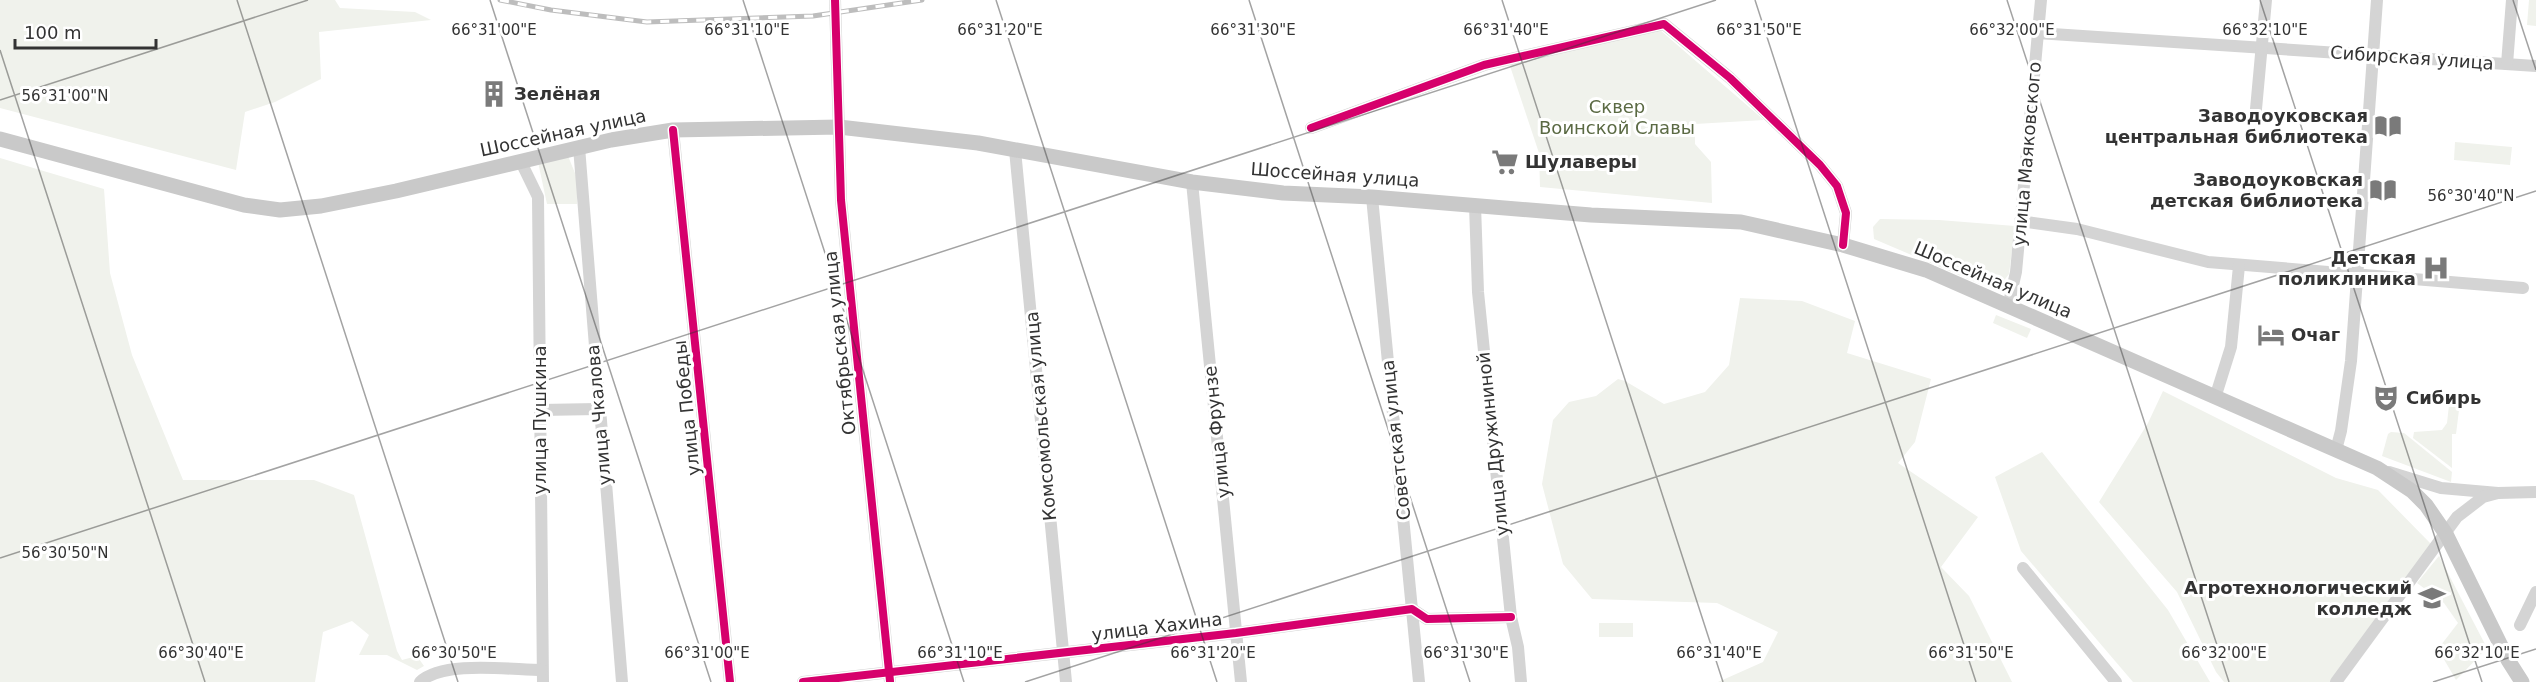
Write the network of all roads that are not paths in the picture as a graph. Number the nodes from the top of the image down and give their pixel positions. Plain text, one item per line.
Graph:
1 (835, 0) edge
2 (2041, 0) edge
3 (2266, 0) edge
4 (2377, 0) edge
5 (2512, 0) edge
6 (2037, 33) junction
7 (2263, 47) junction
8 (2374, 55) junction
9 (2506, 64) junction
10 (2536, 66) edge
11 (2256, 109) dead end
12 (839, 127) junction
13 (1311, 128) dead end
14 (673, 130) junction
15 (0, 139) edge
16 (579, 147) junction
17 (1015, 150) junction
18 (521, 162) junction
19 (1192, 182) junction
20 (1372, 197) junction
21 (1475, 205) junction
22 (2020, 221) junction
23 (1843, 245) junction
24 (2239, 266) junction
25 (2358, 275) junction
26 (2523, 288) dead end
27 (2008, 307) junction
28 (2215, 398) junction
29 (598, 409) junction
30 (540, 410) junction
31 (2336, 450) junction
32 (2377, 468) junction
33 (2536, 492) edge
34 (2498, 493) junction
35 (2446, 534) junction
36 (2023, 568) dead end
37 (2536, 592) edge
38 (1412, 609) junction
39 (1511, 617) junction
40 (2520, 625) dead end
41 (1236, 633) junction
42 (1063, 653) junction
43 (543, 676) edge
44 (889, 677) edge
45 (420, 682) edge
46 (622, 682) edge
47 (730, 682) edge
48 (803, 682) edge
49 (1066, 682) edge
50 (1241, 682) edge
51 (1419, 682) edge
52 (1521, 682) edge
53 (2116, 682) edge
54 (2336, 682) edge
55 (2522, 682) edge

1 - 12 street, Октябрьская улица
2 - 6 street, улица Маяковского
3 - 7 street
4 - 8 street
5 - 9 street
6 - 7 street, Сибирская улица
6 - 22 street, улица Маяковского
7 - 8 street, Сибирская улица
7 - 11 street
8 - 9 street, Сибирская улица
8 - 25 street
9 - 10 street, Сибирская улица
12 - 14 main road, Шоссейная улица
12 - 17 main road, Шоссейная улица
12 - 44 street, Октябрьская улица
13 - 23 street
14 - 16 main road, Шоссейная улица
14 - 47 street, улица Победы
15 - 18 main road, Шоссейная улица
16 - 18 main road, Шоссейная улица
16 - 29 street, улица Чкалова
17 - 19 main road, Шоссейная улица
17 - 42 street, Комсомольская улица
18 - 30 street, улица Пушкина
19 - 20 main road, Шоссейная улица
19 - 41 street, улица Фрунзе
20 - 21 main road, Шоссейная улица
20 - 38 street, Советская улица
21 - 23 main road, Шоссейная улица
21 - 39 street, улица Дружининой
22 - 24 street
22 - 27 street, улица Маяковского
23 - 27 main road, Шоссейная улица
24 - 25 street
24 - 28 street
25 - 26 street
25 - 31 street
27 - 28 main road, Шоссейная улица
28 - 31 main road, Шоссейная улица
29 - 30 street
29 - 46 street, улица Чкалова
30 - 43 street, улица Пушкина
31 - 32 main road, Шоссейная улица
32 - 34 street
32 - 35 main road, Шоссейная улица
33 - 34 street
34 - 35 street
35 - 54 street
35 - 55 main road, Шоссейная улица
36 - 53 street
37 - 40 street
38 - 39 street, улица Хахина
38 - 41 street, улица Хахина
38 - 51 street, Советская улица
39 - 52 street, улица Дружининой
41 - 42 street, улица Хахина
41 - 50 street, улица Фрунзе
42 - 44 street, улица Хахина
42 - 49 street, Комсомольская улица
43 - 45 street
44 - 48 street, улица Хахина

